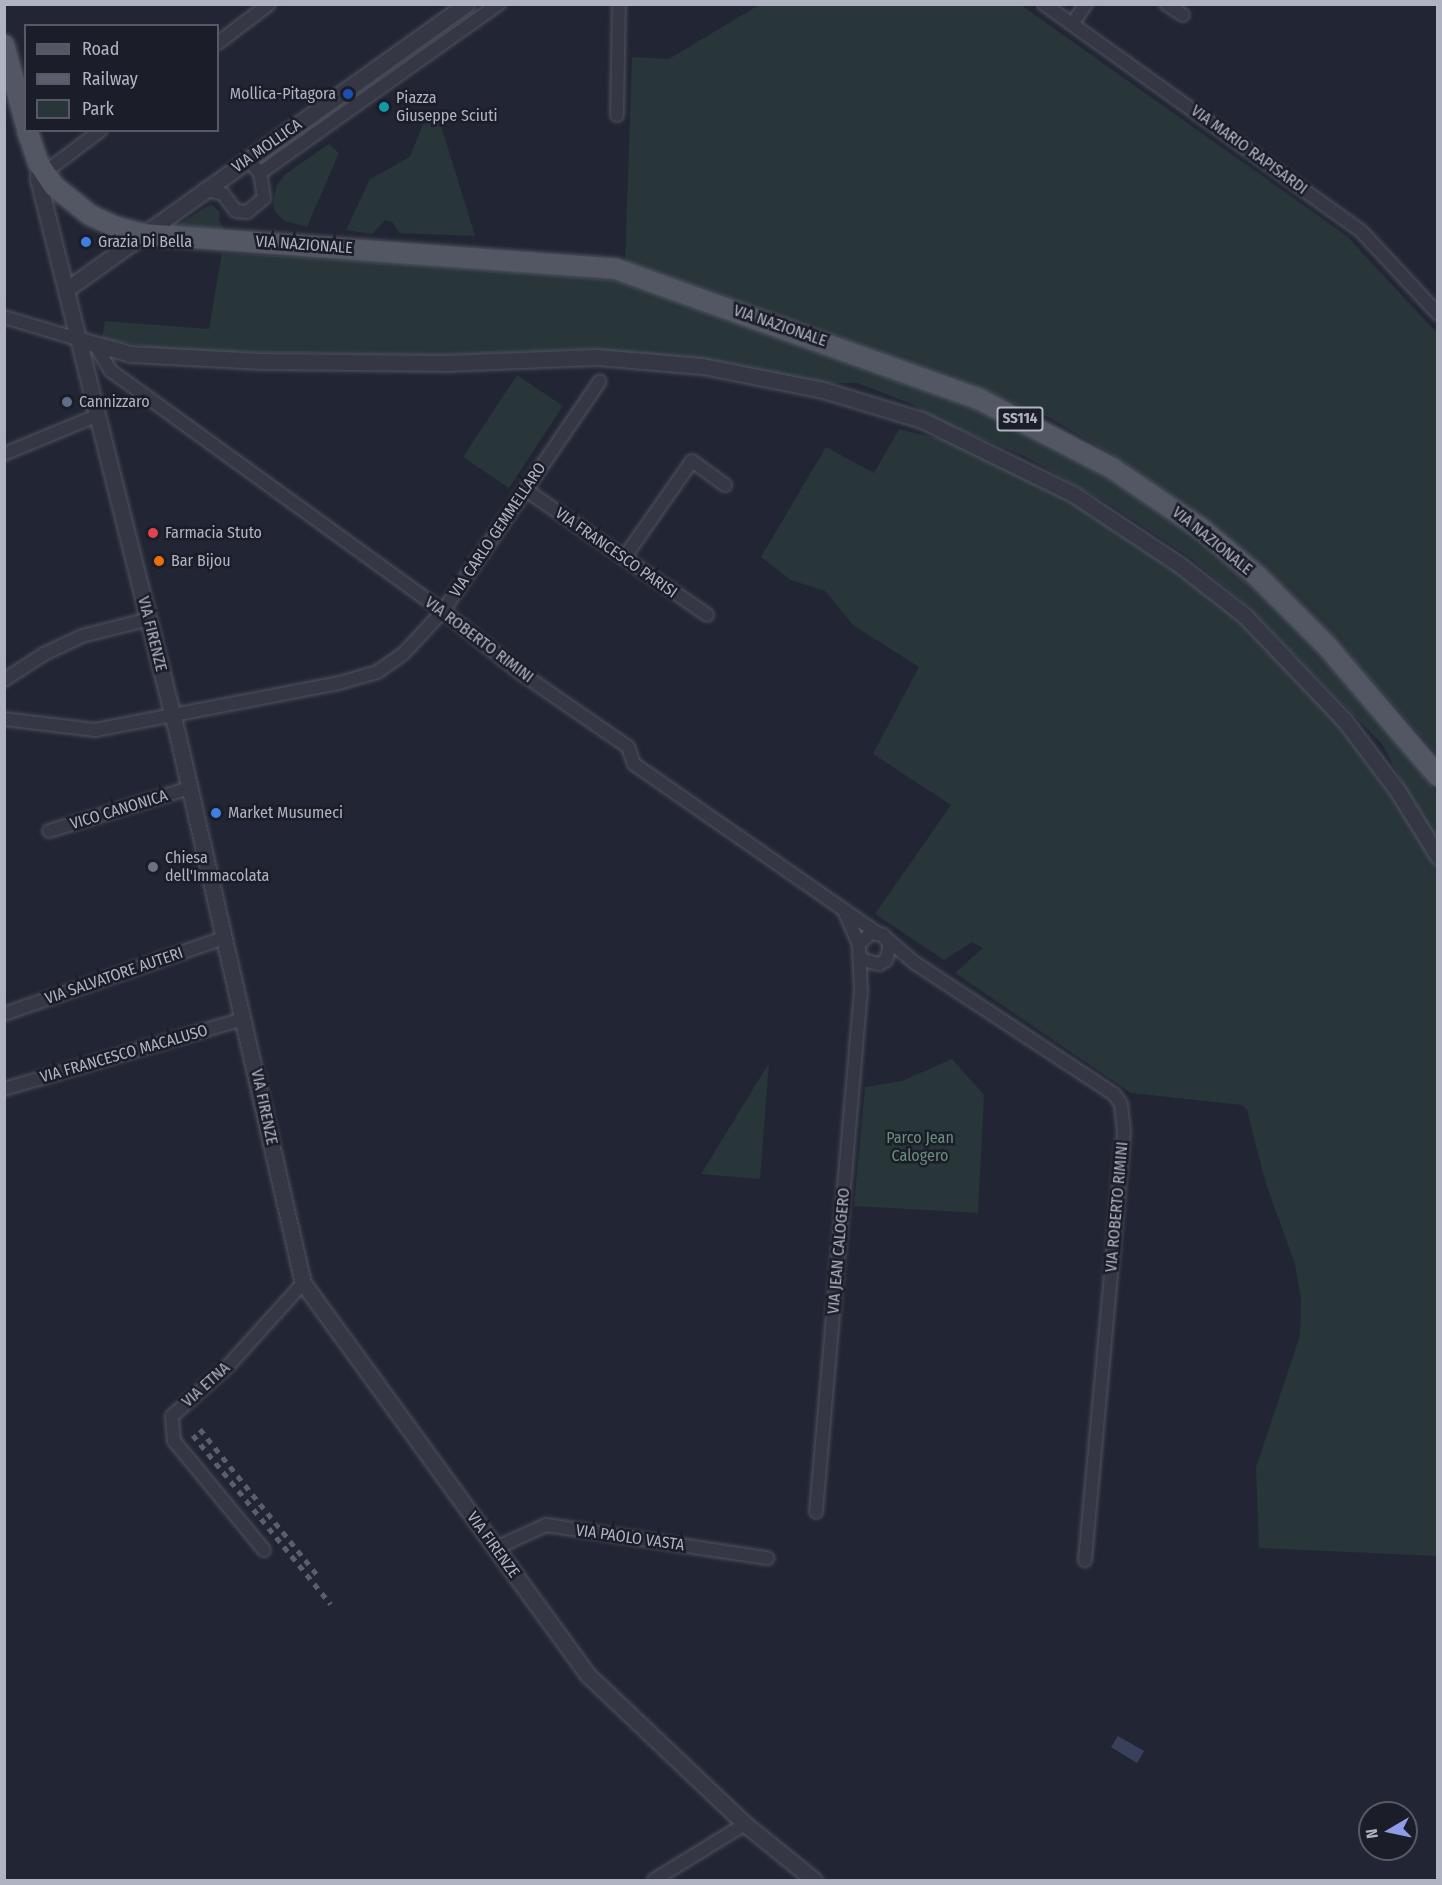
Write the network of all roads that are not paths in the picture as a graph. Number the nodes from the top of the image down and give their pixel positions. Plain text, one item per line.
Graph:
1 (270, 4) edge
2 (466, 4) edge
3 (499, 4) edge
4 (619, 4) edge
5 (1044, 4) edge
6 (1086, 4) edge
7 (1166, 4) edge
8 (1183, 15) dead end
9 (1073, 23) junction
10 (219, 42) edge
11 (4, 45) edge
12 (617, 115) dead end
13 (24, 117) edge
14 (28, 132) edge
15 (98, 132) edge
16 (249, 160) junction
17 (41, 169) junction
18 (260, 173) junction
19 (205, 189) junction
20 (60, 191) junction
21 (48, 213) junction
22 (142, 234) junction
23 (67, 289) junction
24 (1437, 314) edge
25 (4, 317) edge
26 (80, 340) junction
27 (97, 348) junction
28 (87, 370) junction
29 (111, 371) junction
30 (600, 381) dead end
31 (98, 415) junction
32 (4, 454) edge
33 (725, 485) dead end
34 (526, 490) junction
35 (624, 558) junction
36 (443, 611) junction
37 (707, 615) dead end
38 (149, 619) junction
39 (4, 680) edge
40 (173, 716) junction
41 (4, 719) edge
42 (1437, 776) edge
43 (190, 788) junction
44 (49, 831) dead end
45 (1437, 856) edge
46 (842, 910) junction
47 (882, 936) junction
48 (225, 938) junction
49 (860, 948) junction
50 (882, 962) junction
51 (915, 963) junction
52 (861, 990) junction
53 (4, 1014) edge
54 (244, 1018) junction
55 (4, 1089) edge
56 (303, 1283) junction
57 (816, 1512) dead end
58 (496, 1548) junction
59 (264, 1550) dead end
60 (768, 1558) dead end
61 (1085, 1560) dead end
62 (745, 1824) junction
63 (654, 1881) edge
64 (814, 1881) edge

1 - 10 street
2 - 16 street, VIA MOLLICA
3 - 18 street
4 - 12 street
5 - 9 street, VIA MARIO RAPISARDI
6 - 9 street
7 - 8 street
9 - 24 street, VIA MARIO RAPISARDI
11 - 13 main road
14 - 17 main road, VIA NAZIONALE
15 - 17 street
16 - 18 street
16 - 19 street, VIA MOLLICA
17 - 20 main road, VIA NAZIONALE
17 - 21 street, VIA FIRENZE
18 - 19 street
19 - 22 street, VIA MOLLICA
20 - 21 street
20 - 22 main road, VIA NAZIONALE
21 - 23 street, VIA FIRENZE
22 - 23 street, VIA MOLLICA
22 - 42 main road, VIA NAZIONALE / SS114
23 - 26 street, VIA FIRENZE
25 - 26 street
26 - 27 street
26 - 28 street, VIA FIRENZE
27 - 29 street
27 - 45 street
28 - 29 street
28 - 31 street, VIA FIRENZE
29 - 36 street, VIA ROBERTO RIMINI
30 - 34 street, VIA CARLO GEMMELLARO
31 - 32 street
31 - 38 street, VIA FIRENZE
33 - 35 street
34 - 35 street, VIA FRANCESCO PARISI
34 - 36 street, VIA CARLO GEMMELLARO
35 - 37 street, VIA FRANCESCO PARISI
36 - 40 street, VIA CARLO GEMMELLARO
36 - 46 street, VIA ROBERTO RIMINI
38 - 39 street
38 - 40 street, VIA FIRENZE
40 - 41 street, VIA CARLO GEMMELLARO
40 - 43 street, VIA FIRENZE
43 - 44 street, VICO CANONICA
43 - 48 street, VIA FIRENZE
46 - 47 street, VIA ROBERTO RIMINI
46 - 49 street
47 - 49 street
47 - 50 street
47 - 51 street, VIA ROBERTO RIMINI
48 - 53 street, VIA SALVATORE AUTERI
48 - 54 street, VIA FIRENZE
49 - 50 street
49 - 52 street, VIA JEAN CALOGERO
50 - 51 street
50 - 52 street
51 - 61 street, VIA ROBERTO RIMINI
52 - 57 street, VIA JEAN CALOGERO
54 - 55 street, VIA FRANCESCO MACALUSO
54 - 56 street, VIA FIRENZE
56 - 58 street, VIA FIRENZE
56 - 59 street, VIA ETNA
58 - 60 street, VIA PAOLO VASTA
58 - 62 street, VIA FIRENZE
62 - 63 street
62 - 64 street, VIA FIRENZE

